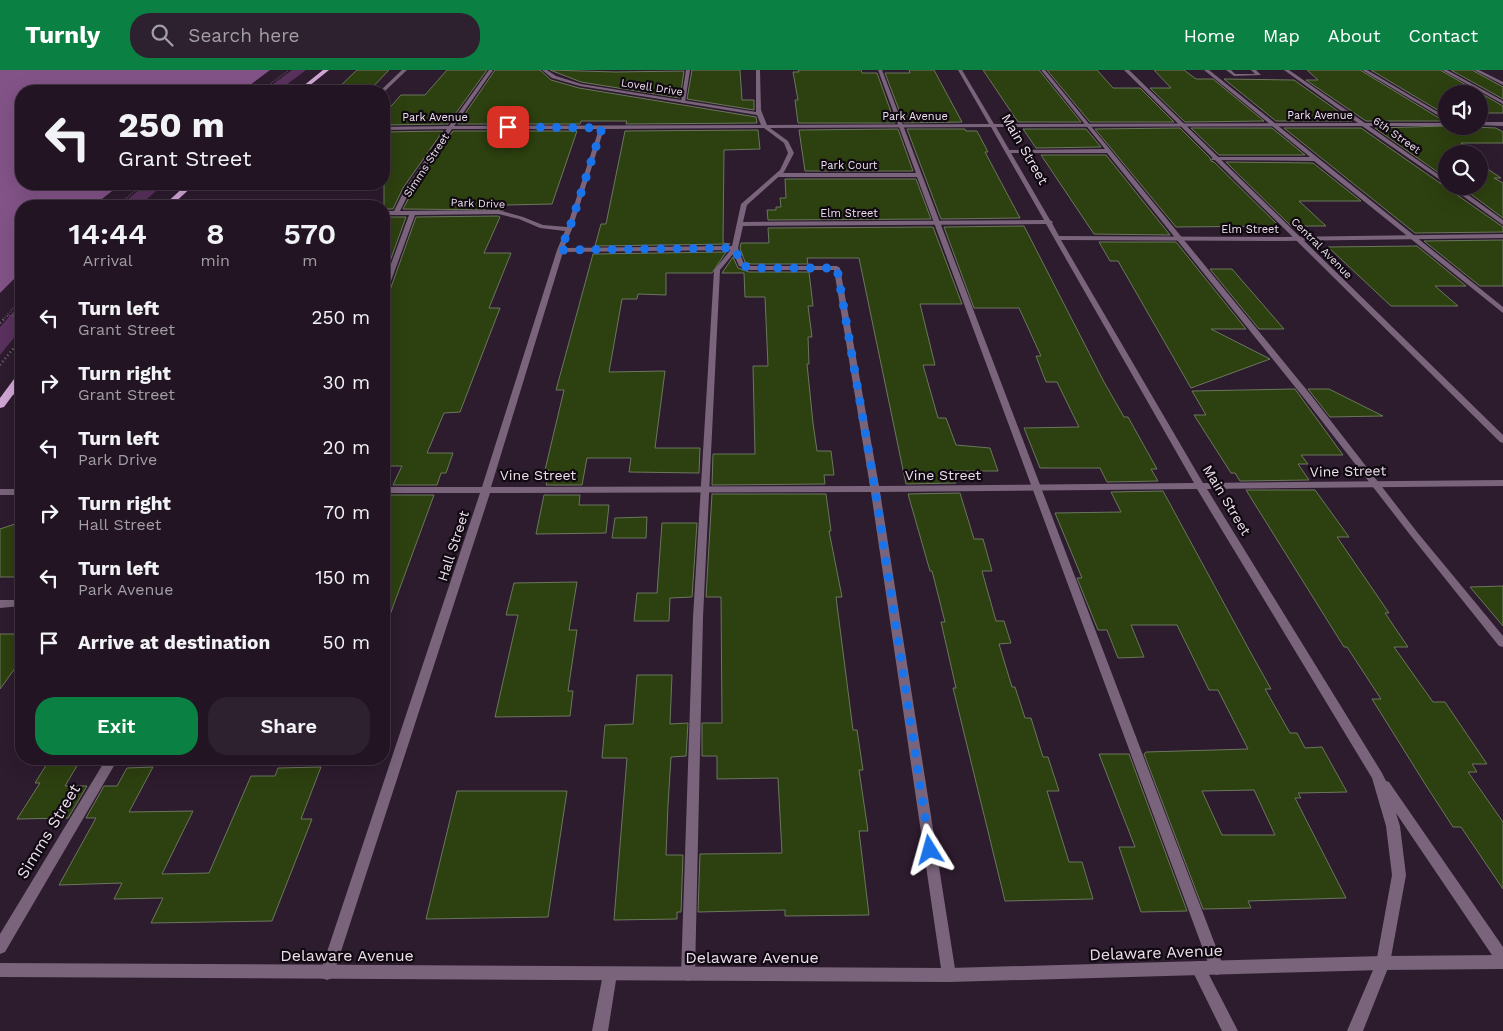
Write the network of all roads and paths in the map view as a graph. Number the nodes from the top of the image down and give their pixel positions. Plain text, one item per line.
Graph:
1 (290, 70) edge
2 (326, 70) edge
3 (405, 70) edge
4 (491, 70) edge
5 (544, 70) edge
6 (688, 70) edge
7 (758, 70) edge
8 (880, 70) edge
9 (960, 70) edge
10 (1043, 70) edge
11 (1126, 70) edge
12 (1206, 70) edge
13 (1228, 70) edge
14 (1253, 70) edge
15 (1286, 70) edge
16 (1364, 70) edge
17 (1444, 70) edge
18 (1476, 70) edge
19 (1503, 84) edge
20 (269, 85) edge
21 (307, 85) edge
22 (389, 85) edge
23 (684, 102) junction
24 (1503, 103) edge
25 (760, 114) junction
26 (1438, 114) edge
27 (1438, 124) edge
28 (1488, 124) edge
29 (1503, 124) edge
30 (994, 125) junction
31 (1086, 125) junction
32 (1184, 125) junction
33 (1274, 125) junction
34 (1365, 125) junction
35 (900, 126) junction
36 (451, 127) junction
37 (765, 127) junction
38 (390, 128) edge
39 (602, 128) junction
40 (1107, 151) junction
41 (1009, 152) junction
42 (1214, 159) junction
43 (1315, 159) junction
44 (778, 175) junction
45 (919, 175) junction
46 (1438, 176) edge
47 (136, 190) edge
48 (184, 190) edge
49 (1464, 195) edge
50 (124, 200) edge
51 (174, 200) edge
52 (397, 212) junction
53 (413, 212) junction
54 (390, 213) edge
55 (1050, 222) junction
56 (937, 223) junction
57 (1503, 223) edge
58 (739, 224) junction
59 (569, 230) junction
60 (1503, 236) edge
61 (1412, 237) junction
62 (1057, 238) junction
63 (1178, 238) junction
64 (1298, 238) junction
65 (735, 248) junction
66 (560, 250) junction
67 (390, 275) edge
68 (15, 306) edge
69 (1503, 311) edge
70 (15, 315) edge
71 (6, 316) junction
72 (0, 323) edge
73 (15, 346) edge
74 (0, 365) edge
75 (15, 385) edge
76 (9, 393) junction
77 (15, 393) edge
78 (0, 405) edge
79 (1503, 440) edge
80 (1503, 483) edge
81 (1376, 484) junction
82 (1201, 487) junction
83 (487, 488) junction
84 (1036, 488) junction
85 (706, 489) junction
86 (875, 489) junction
87 (390, 490) edge
88 (0, 492) edge
89 (15, 492) edge
90 (15, 603) edge
91 (0, 604) edge
92 (1503, 643) edge
93 (108, 765) edge
94 (1378, 777) junction
95 (0, 947) edge
96 (1503, 961) edge
97 (1383, 963) junction
98 (1198, 968) junction
99 (1217, 968) junction
100 (0, 970) edge
101 (327, 973) junction
102 (610, 974) junction
103 (688, 974) junction
104 (949, 975) junction
105 (600, 1031) edge
106 (1230, 1031) edge
107 (1355, 1031) edge

1 - 20 path
2 - 21 main road
3 - 22 street
4 - 36 street, Simms Street
5 - 23 street, Lovell Drive
6 - 23 street
7 - 25 street
8 - 35 street
9 - 30 street, Main Street
10 - 31 street
11 - 32 street, Central Avenue
12 - 33 street
13 - 14 street
15 - 34 street, 6th Street
16 - 26 street
17 - 24 street
18 - 19 street
23 - 25 street, Lovell Drive
25 - 37 street
27 - 34 street, Park Avenue
28 - 29 street
30 - 31 street, Park Avenue
30 - 35 street, Park Avenue
30 - 41 street, Main Street
31 - 32 street, Park Avenue
31 - 40 street
32 - 33 street, Park Avenue
32 - 42 street, Central Avenue
33 - 34 street, Park Avenue
33 - 43 street
34 - 46 street, 6th Street
35 - 37 street, Park Avenue
35 - 45 street
36 - 38 street, Park Avenue
36 - 39 street, Park Avenue
36 - 52 street, Simms Street
37 - 39 street, Park Avenue
37 - 44 street
39 - 59 street, Hall Street
40 - 41 street
40 - 63 street
41 - 55 street, Main Street
42 - 43 street
42 - 64 street, Central Avenue
43 - 61 street
44 - 45 street, Park Court
44 - 58 street
45 - 56 street
47 - 50 path
48 - 51 main road
49 - 57 street
52 - 53 street, Park Drive
52 - 54 street, Park Drive
53 - 59 street, Park Drive
53 - 67 street, Simms Street
55 - 56 street, Elm Street
55 - 62 street, Main Street
56 - 58 street, Elm Street
56 - 84 street
58 - 65 street
59 - 66 street, Hall Street
60 - 61 street, Elm Street
61 - 64 street, Elm Street
61 - 69 street
62 - 63 street, Elm Street
62 - 82 street, Main Street
63 - 64 street, Elm Street
63 - 81 street
64 - 79 street, Central Avenue
65 - 66 street
65 - 85 street
65 - 86 street
66 - 83 street, Hall Street
68 - 71 path
70 - 71 path
71 - 72 path
73 - 74 path
75 - 76 main road
76 - 77 street
76 - 78 main road
80 - 81 street, Vine Street
81 - 82 street, Vine Street
81 - 92 street
82 - 84 street, Vine Street
82 - 94 street, Main Street
83 - 85 street, Vine Street
83 - 87 street, Vine Street
83 - 101 street, Hall Street
84 - 86 street, Vine Street
84 - 99 street
85 - 86 street, Vine Street
85 - 103 street
86 - 104 street
88 - 89 street
90 - 91 street
93 - 95 street, Simms Street
94 - 96 street
94 - 97 street, Main Street
96 - 97 street, Delaware Avenue
97 - 99 street, Delaware Avenue
97 - 107 street, Main Street
98 - 99 street, Delaware Avenue
98 - 104 street, Delaware Avenue
98 - 106 street
100 - 101 street, Delaware Avenue
101 - 102 street, Delaware Avenue
102 - 103 street, Delaware Avenue
102 - 105 street
103 - 104 street, Delaware Avenue

